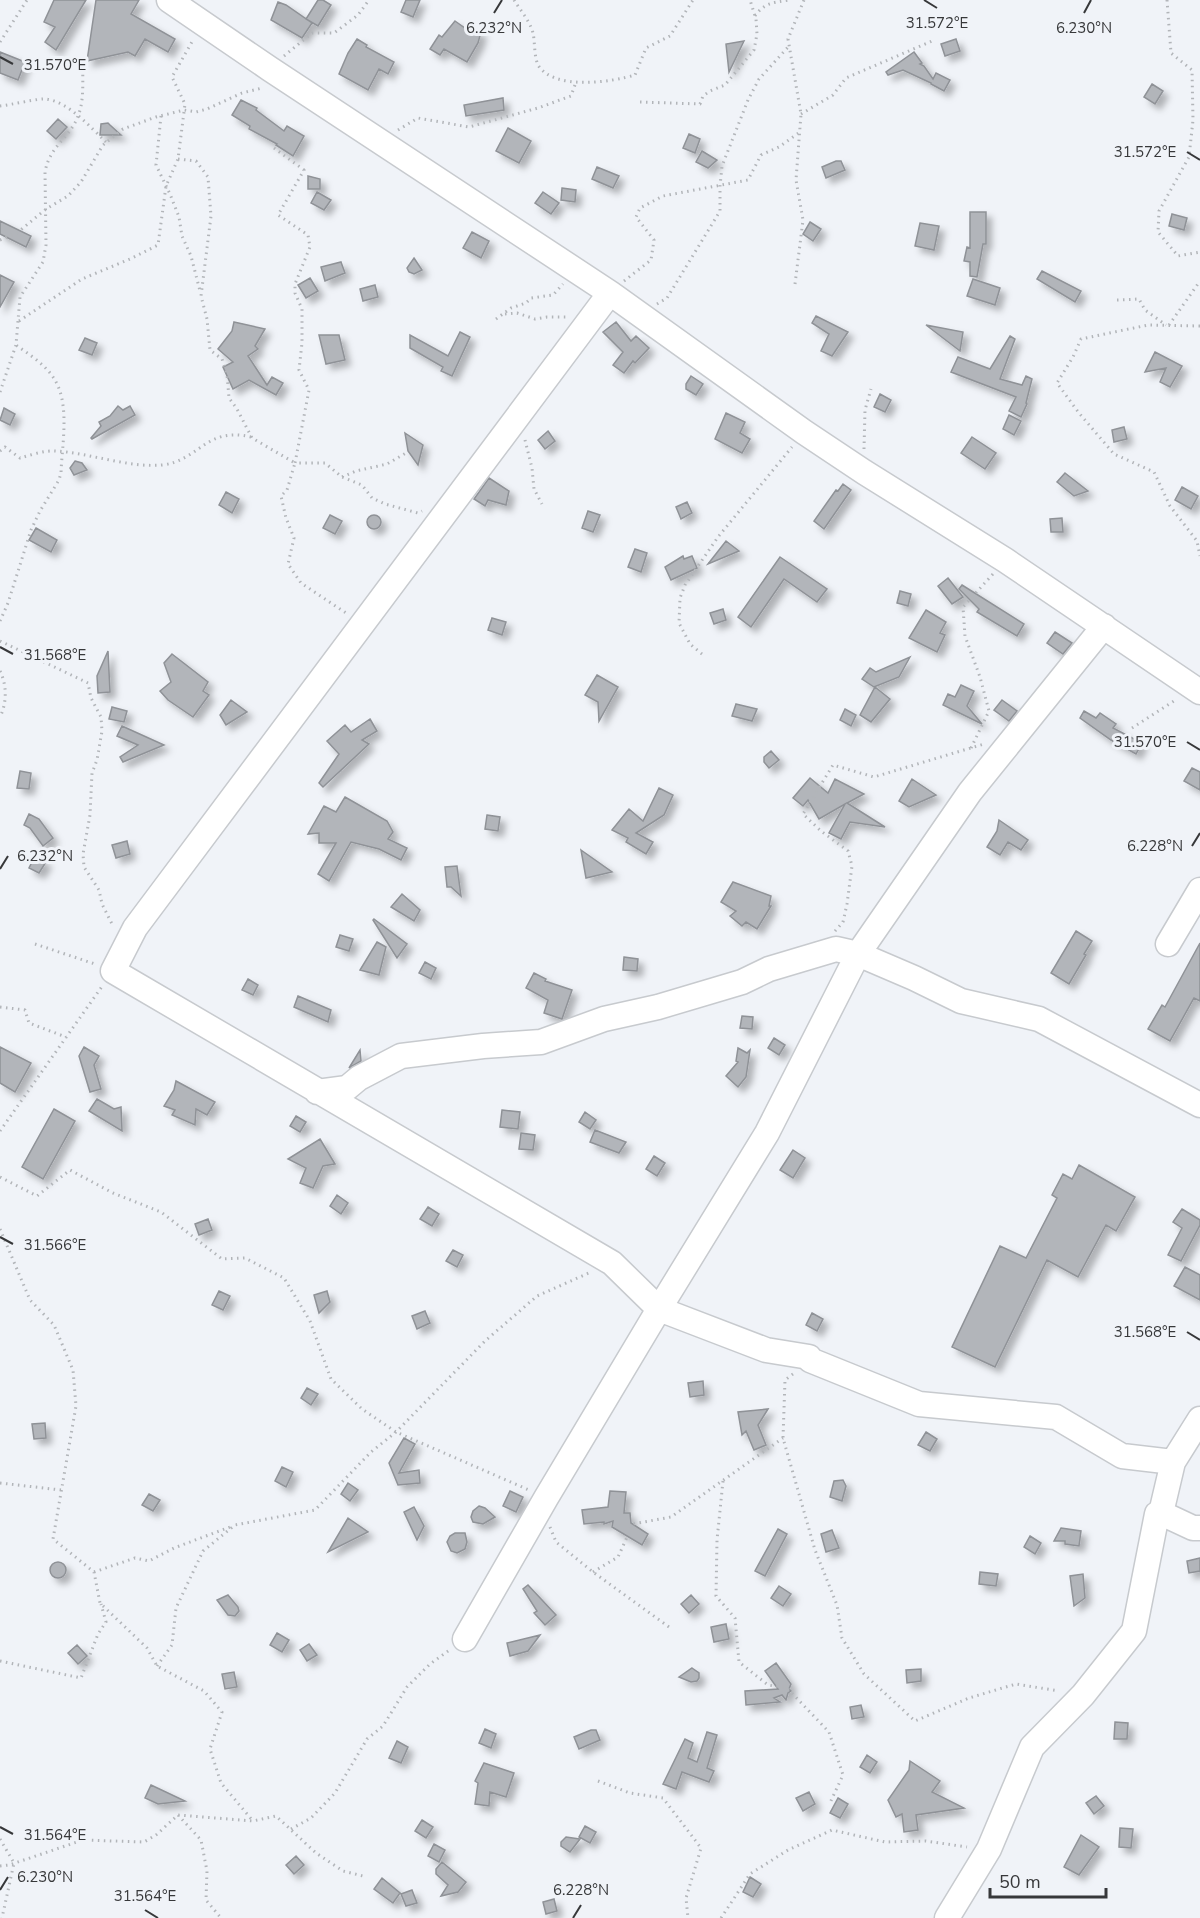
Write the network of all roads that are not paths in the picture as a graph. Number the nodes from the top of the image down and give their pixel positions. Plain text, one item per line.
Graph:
1 (169, 0) edge
2 (610, 293) junction
3 (1104, 626) junction
4 (1189, 696) edge
5 (1200, 890) edge
6 (1168, 944) dead end
7 (858, 954) junction
8 (317, 1092) junction
9 (1200, 1105) edge
10 (659, 1309) junction
11 (1200, 1419) edge
12 (1173, 1462) junction
13 (1161, 1512) junction
14 (1200, 1528) edge
15 (465, 1639) road end
16 (947, 1918) edge

1 - 2 street
2 - 3 street
2 - 8 street
3 - 4 street
3 - 7 street
5 - 6 street
7 - 8 street
7 - 9 street
7 - 10 street
8 - 10 street
10 - 12 street
10 - 15 street
11 - 12 street
12 - 13 street
13 - 14 street
13 - 16 street

